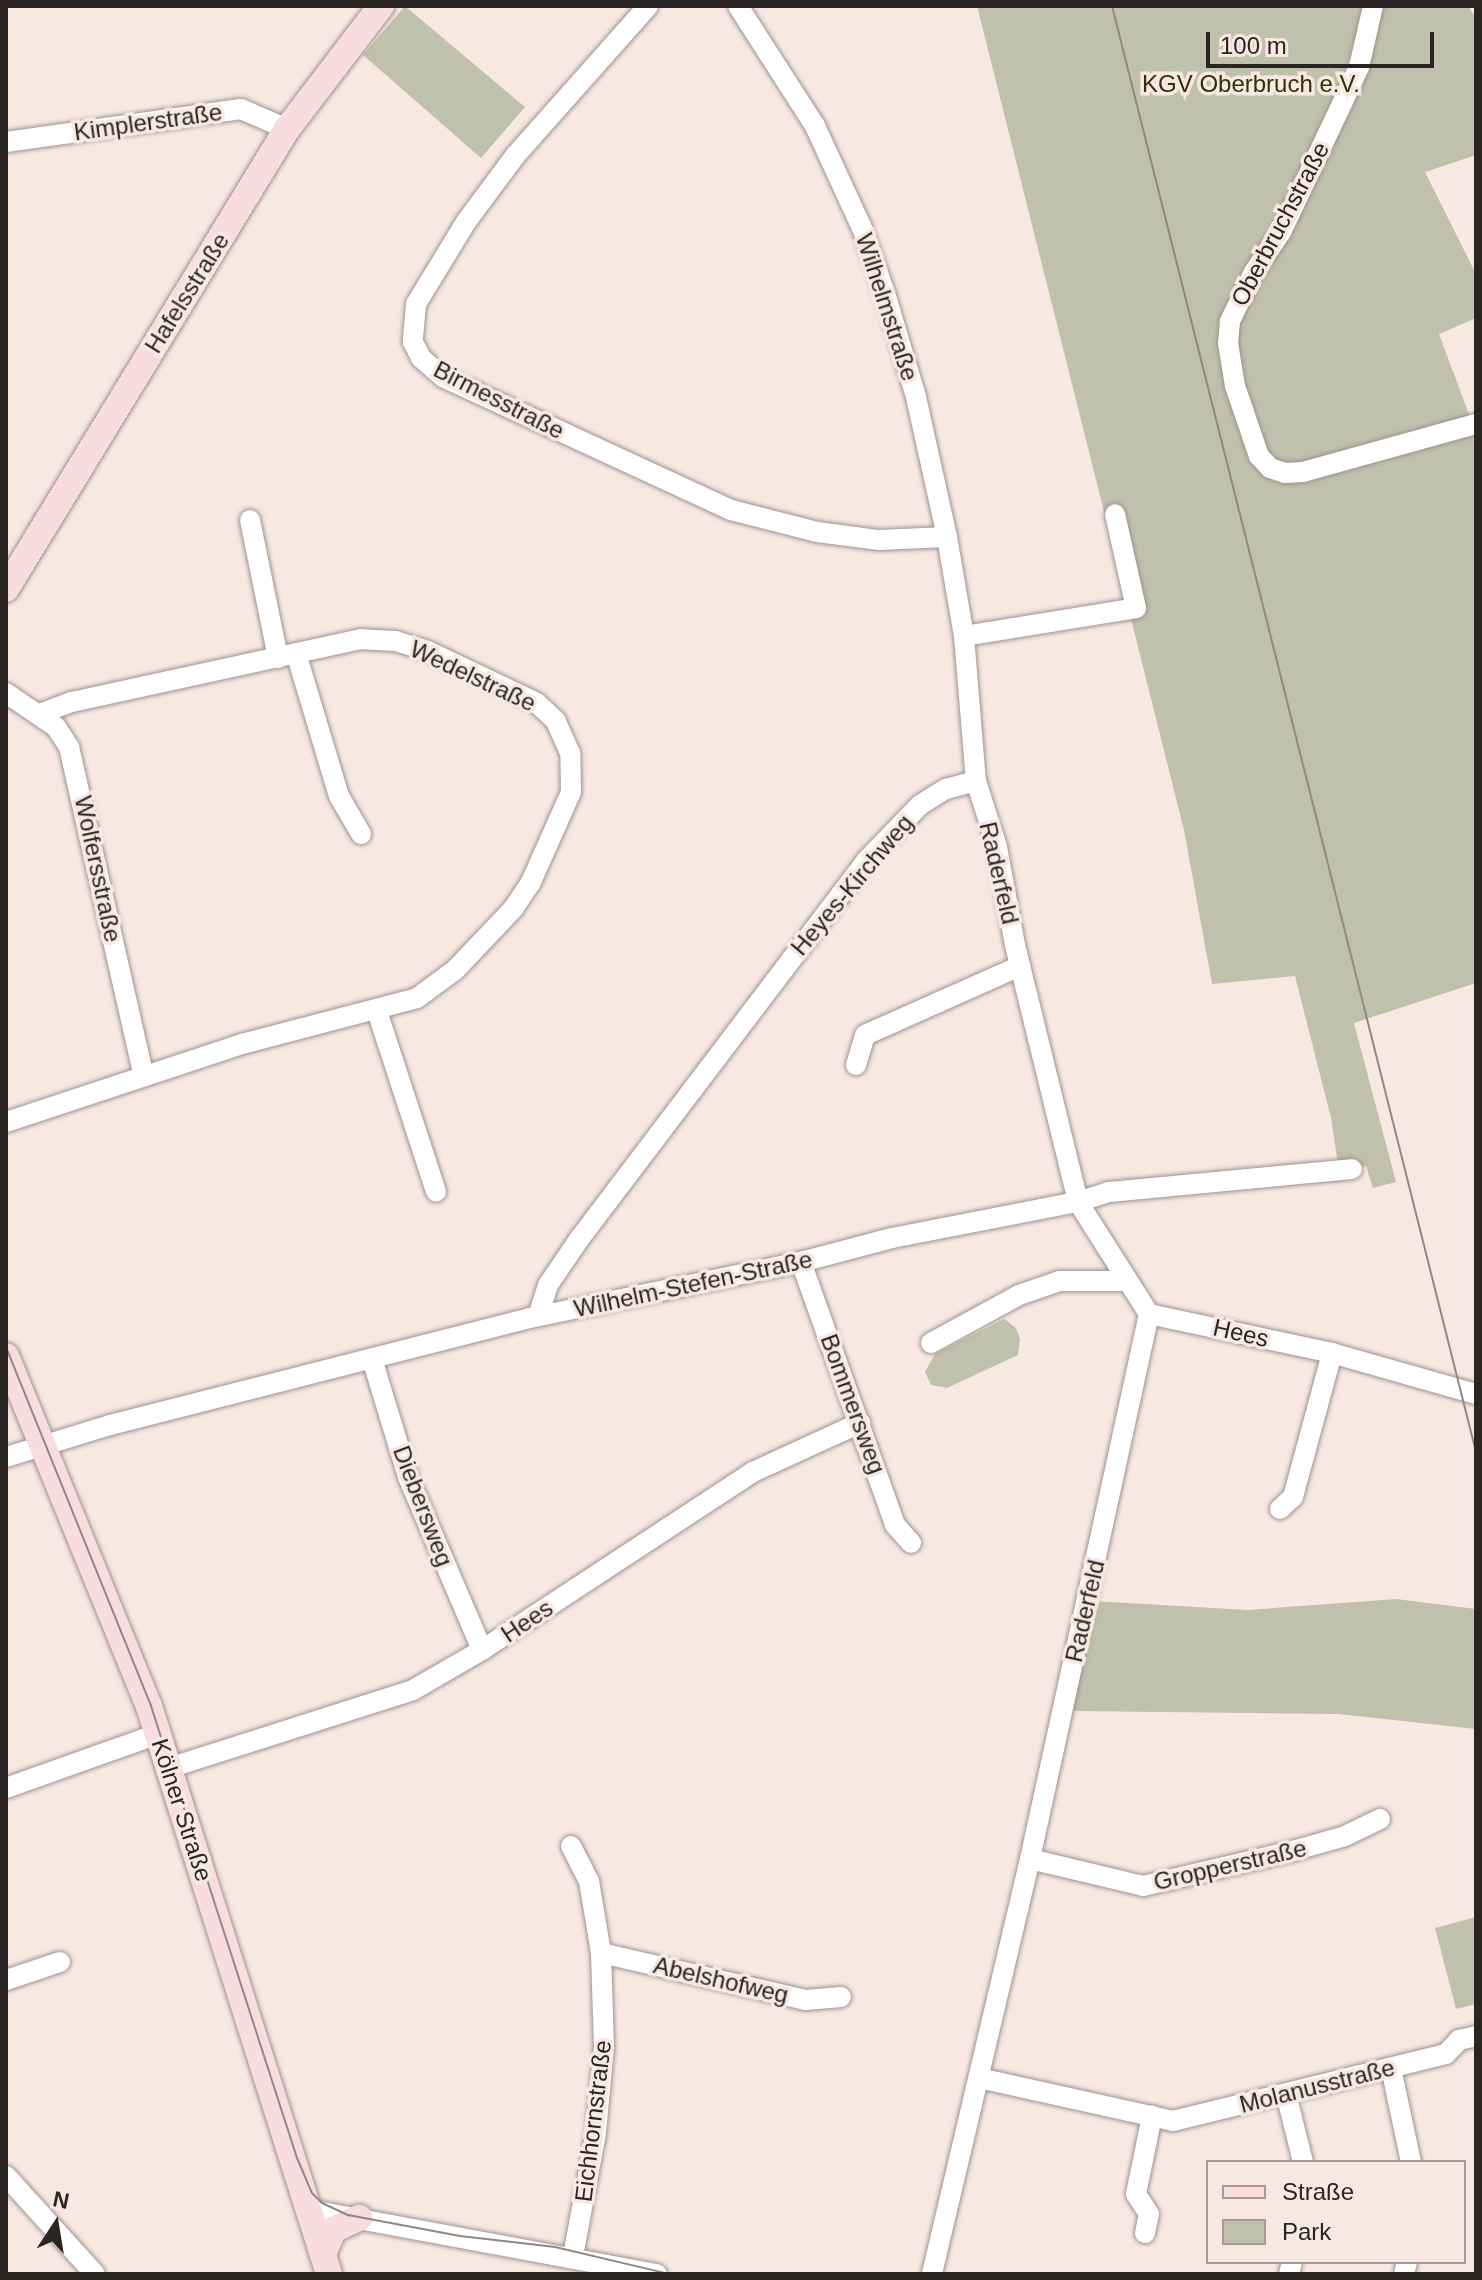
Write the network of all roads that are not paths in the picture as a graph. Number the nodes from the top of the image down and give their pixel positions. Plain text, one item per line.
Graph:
1 (381, 6) edge
2 (648, 6) edge
3 (738, 6) edge
4 (1373, 6) edge
5 (287, 129) junction
6 (6, 142) edge
7 (1476, 424) edge
8 (1115, 514) dead end
9 (250, 520) dead end
10 (947, 537) junction
11 (6, 589) edge
12 (964, 636) junction
13 (287, 655) junction
14 (6, 693) edge
15 (40, 714) junction
16 (976, 781) junction
17 (361, 834) dead end
18 (1020, 966) junction
19 (377, 1011) junction
20 (856, 1065) dead end
21 (143, 1074) junction
22 (6, 1122) edge
23 (1352, 1169) dead end
24 (436, 1192) dead end
25 (1078, 1202) junction
26 (801, 1262) junction
27 (1125, 1281) junction
28 (1149, 1314) junction
29 (538, 1316) junction
30 (931, 1343) dead end
31 (1332, 1353) junction
32 (6, 1356) edge
33 (372, 1359) junction
34 (1476, 1394) edge
35 (860, 1423) junction
36 (43, 1445) junction
37 (6, 1457) edge
38 (1280, 1509) dead end
39 (911, 1543) dead end
40 (482, 1650) junction
41 (158, 1734) junction
42 (169, 1768) junction
43 (6, 1788) edge
44 (1380, 1819) dead end
45 (571, 1846) dead end
46 (1030, 1859) junction
47 (601, 1953) junction
48 (60, 1962) dead end
49 (6, 1980) edge
50 (841, 1997) dead end
51 (1476, 2036) edge
52 (1391, 2068) junction
53 (979, 2078) junction
54 (1286, 2094) junction
55 (1152, 2116) junction
56 (1302, 2160) edge
57 (1411, 2160) edge
58 (6, 2176) edge
59 (310, 2210) junction
60 (359, 2218) junction
61 (1145, 2233) dead end
62 (573, 2256) junction
63 (326, 2264) edge
64 (95, 2274) edge
65 (657, 2274) edge
66 (932, 2274) edge

1 - 5 main road, Hafelsstraße
2 - 10 street, Birmesstraße
3 - 10 street, Wilhelmstraße
4 - 7 street, Oberbruchstraße
5 - 6 street, Kimplerstraße
5 - 11 main road, Hafelsstraße
8 - 12 street
9 - 13 street
10 - 12 street, Wilhelmstraße
12 - 16 street
13 - 15 street, Wedelstraße
13 - 17 street
13 - 19 street, Wedelstraße
14 - 15 street, Wolfersstraße
15 - 21 street, Wolfersstraße
16 - 18 street, Raderfeld
16 - 29 street, Heyes-Kirchweg
18 - 20 street
18 - 25 street, Raderfeld
19 - 21 street, Wedelstraße
19 - 24 street
21 - 22 street, Wedelstraße
23 - 25 street, Wilhelm-Stefen-Straße
25 - 26 street, Wilhelm-Stefen-Straße
25 - 27 street, Raderfeld
26 - 29 street, Wilhelm-Stefen-Straße
26 - 35 street, Bommersweg
27 - 28 street, Raderfeld
27 - 30 street
28 - 31 street, Hees
28 - 46 street, Raderfeld
29 - 33 street, Wilhelm-Stefen-Straße
31 - 34 street, Hees
31 - 38 street
32 - 36 main road, Kölner Straße
33 - 36 street, Wilhelm-Stefen-Straße
33 - 40 street, Diebersweg
35 - 39 street, Bommersweg
35 - 40 street, Hees
36 - 37 street, Wilhelm-Stefen-Straße
36 - 41 main road, Kölner Straße
40 - 42 street, Hees
41 - 42 main road, Kölner Straße
41 - 43 street
42 - 59 main road, Kölner Straße
44 - 46 street, Gropperstraße
45 - 47 street, Eichhornstraße
46 - 53 street, Raderfeld
47 - 50 street, Abelshofweg
47 - 62 street, Eichhornstraße
48 - 49 street
51 - 52 street, Molanusstraße
52 - 54 street, Molanusstraße
52 - 57 street
53 - 55 street, Molanusstraße
53 - 66 street, Raderfeld
54 - 55 street, Molanusstraße
54 - 56 street
55 - 61 street
58 - 64 street
59 - 60 street
59 - 63 main road, Kölner Straße
60 - 62 street
60 - 63 main road
62 - 65 street

